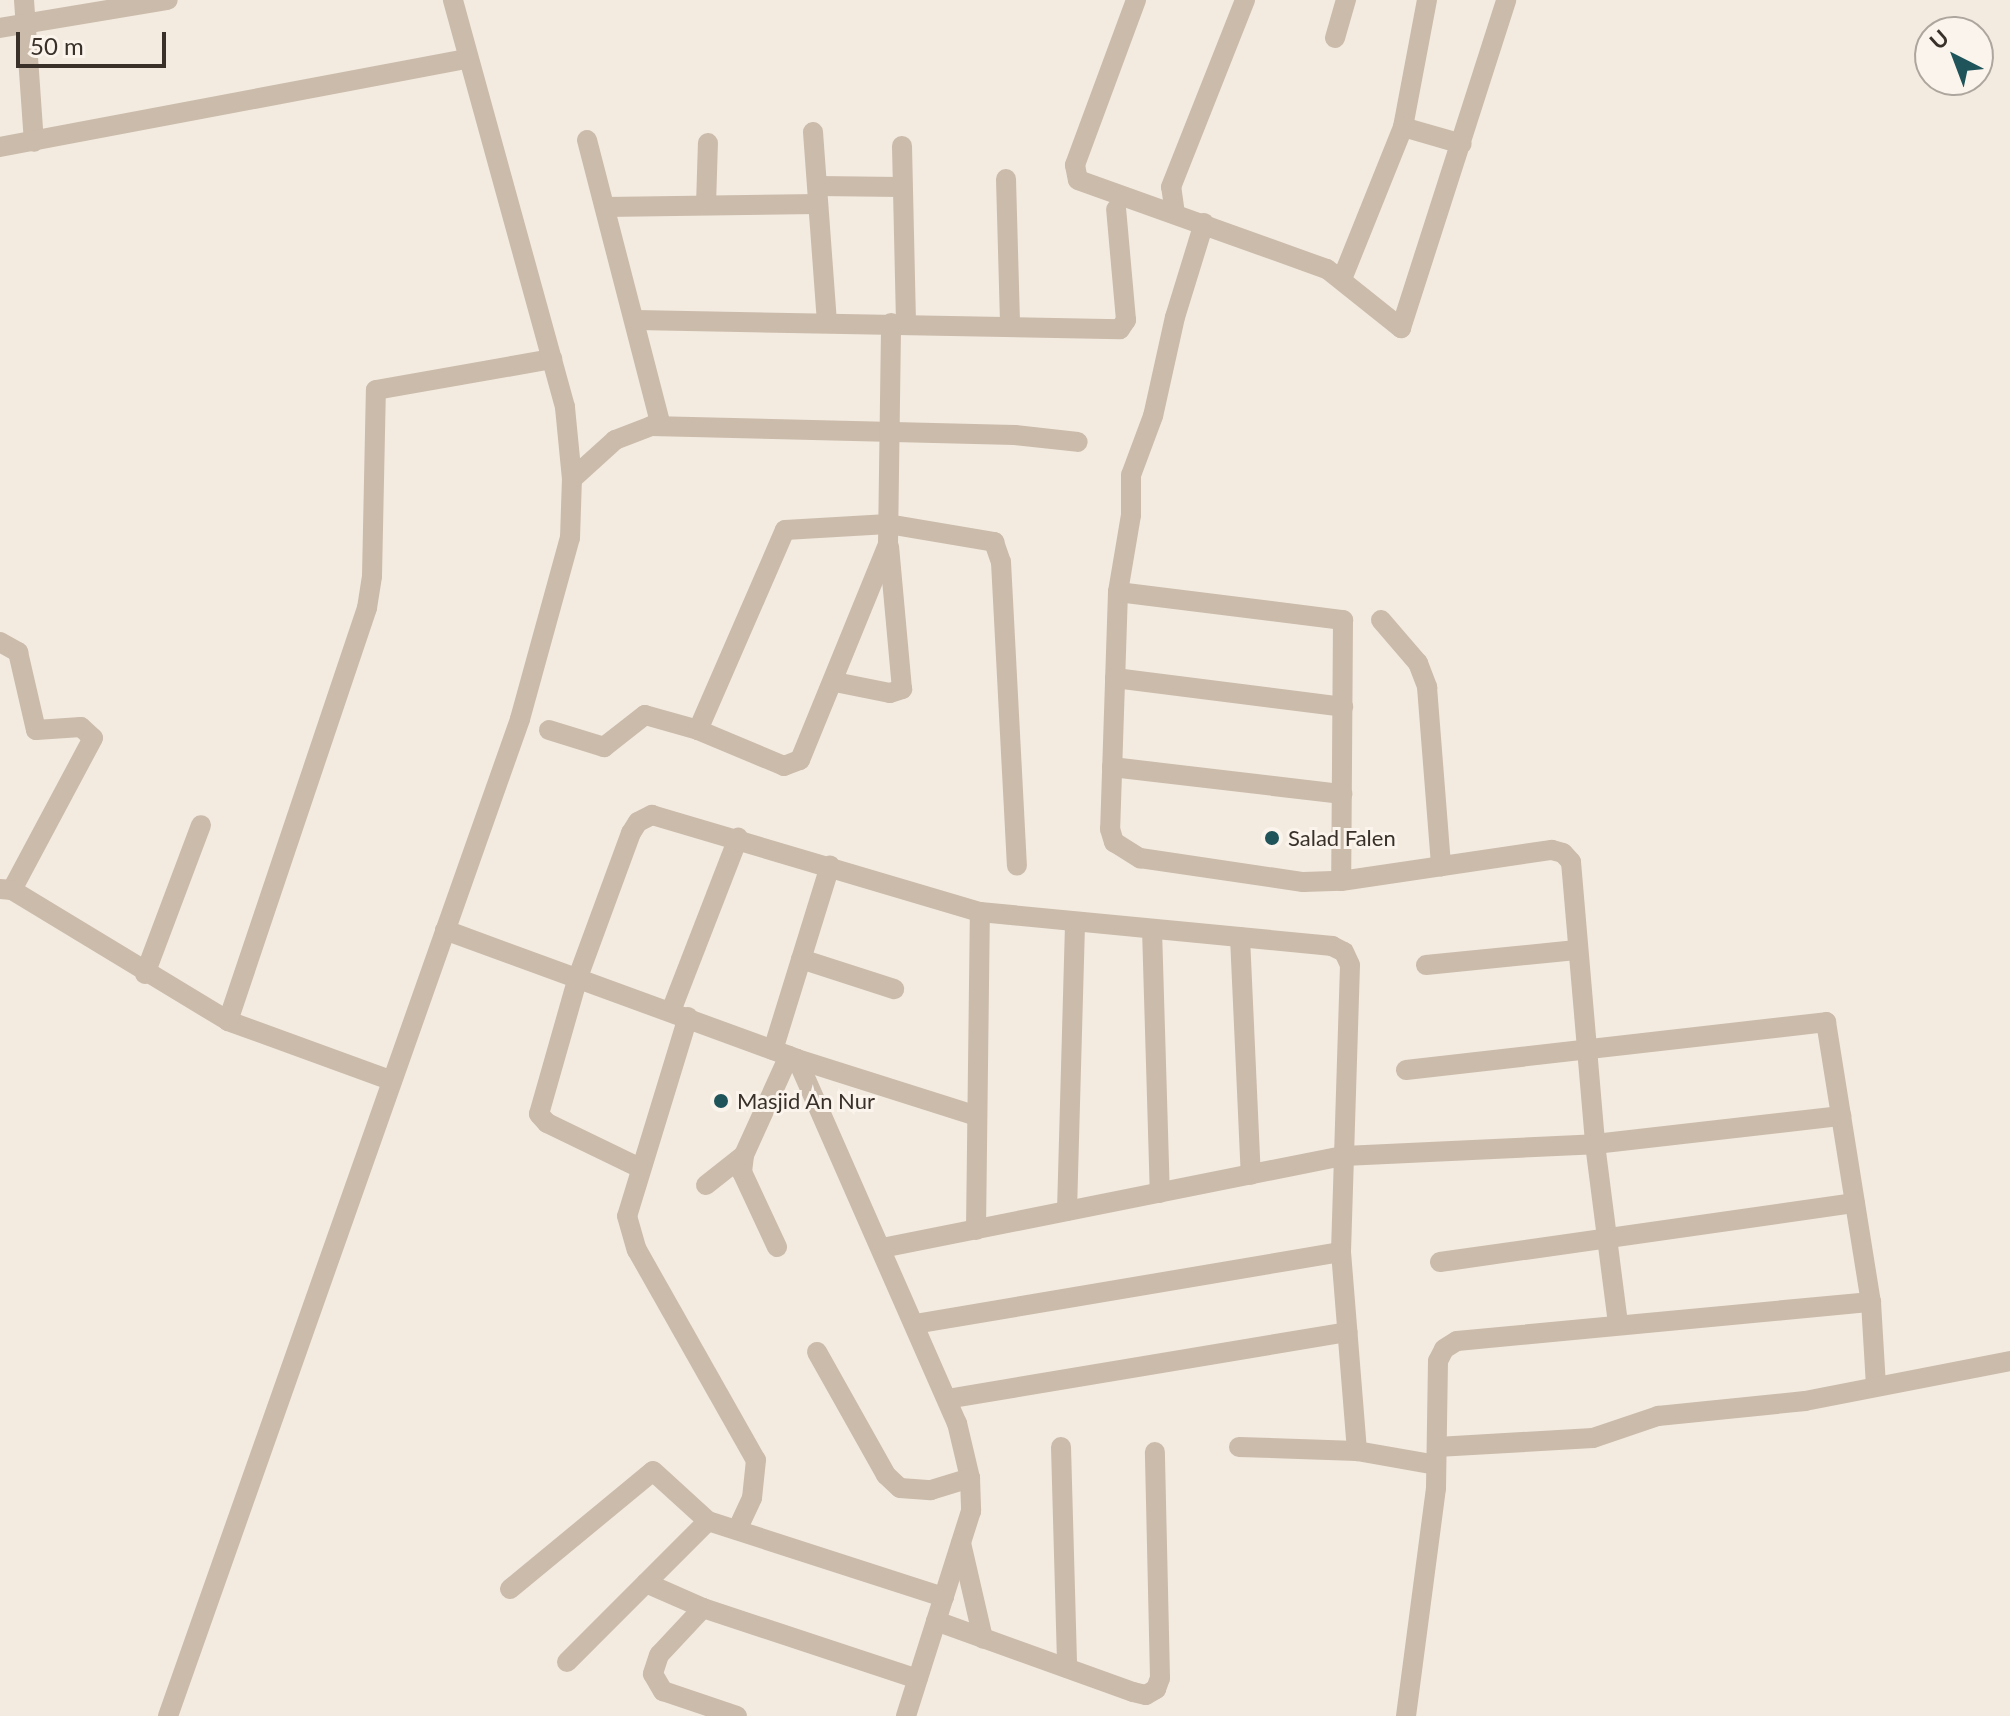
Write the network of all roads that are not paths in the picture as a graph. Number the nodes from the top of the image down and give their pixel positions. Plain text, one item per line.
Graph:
1 (24, 0) edge
2 (168, 0) edge
3 (453, 0) edge
4 (1136, 0) edge
5 (1245, 0) edge
6 (1346, 0) edge
7 (1427, 0) edge
8 (1506, 0) edge
9 (30, 26) junction
10 (0, 28) edge
11 (1335, 38) dead end
12 (466, 59) junction
13 (1403, 127) junction
14 (813, 132) dead end
15 (587, 140) dead end
16 (34, 142) junction
17 (708, 143) dead end
18 (1462, 144) junction
19 (902, 146) dead end
20 (0, 147) edge
21 (1006, 179) dead end
22 (900, 187) junction
23 (818, 195) junction
24 (706, 205) junction
25 (605, 207) junction
26 (1116, 209) dead end
27 (1175, 214) junction
28 (1204, 223) junction
29 (1342, 279) junction
30 (636, 320) junction
31 (827, 321) junction
32 (898, 323) junction
33 (1010, 324) junction
34 (552, 359) junction
35 (661, 426) junction
36 (889, 433) junction
37 (1078, 442) dead end
38 (572, 479) junction
39 (888, 534) junction
40 (1118, 592) junction
41 (1381, 620) dead end
42 (0, 642) edge
43 (1115, 678) junction
44 (835, 682) junction
45 (1343, 707) junction
46 (549, 730) dead end
47 (698, 730) junction
48 (1112, 767) junction
49 (1342, 794) junction
50 (201, 825) dead end
51 (738, 838) junction
52 (830, 866) junction
53 (1017, 866) dead end
54 (1441, 866) junction
55 (1341, 881) junction
56 (6, 890) edge
57 (980, 912) junction
58 (1075, 922) junction
59 (1152, 929) junction
60 (445, 930) junction
61 (1240, 937) junction
62 (1576, 950) junction
63 (801, 959) junction
64 (1426, 965) dead end
65 (145, 974) junction
66 (578, 977) junction
67 (894, 989) dead end
68 (680, 1014) junction
69 (228, 1021) junction
70 (1585, 1048) junction
71 (786, 1055) junction
72 (1406, 1070) dead end
73 (390, 1080) junction
74 (977, 1116) junction
75 (1841, 1116) junction
76 (1595, 1144) junction
77 (744, 1155) junction
78 (1344, 1156) junction
79 (638, 1167) junction
80 (1251, 1175) junction
81 (706, 1185) dead end
82 (1160, 1193) junction
83 (1855, 1203) junction
84 (1067, 1211) junction
85 (976, 1230) junction
86 (1610, 1241) junction
87 (777, 1247) dead end
88 (882, 1248) junction
89 (1341, 1252) junction
90 (1440, 1262) dead end
91 (1871, 1302) junction
92 (1618, 1323) junction
93 (915, 1324) junction
94 (1347, 1332) junction
95 (817, 1352) dead end
96 (2010, 1361) edge
97 (1876, 1385) junction
98 (947, 1399) junction
99 (1061, 1447) dead end
100 (1239, 1447) dead end
101 (1357, 1451) junction
102 (1155, 1452) dead end
103 (1437, 1456) junction
104 (970, 1478) junction
105 (708, 1521) junction
106 (737, 1530) junction
107 (961, 1543) junction
108 (646, 1583) junction
109 (510, 1589) dead end
110 (944, 1597) junction
111 (703, 1608) junction
112 (936, 1621) junction
113 (983, 1638) junction
114 (567, 1662) dead end
115 (1067, 1668) junction
116 (918, 1679) junction
117 (913, 1714) edge
118 (168, 1716) edge
119 (737, 1716) edge
120 (1406, 1716) edge

1 - 9 street
2 - 9 street
3 - 12 street
4 - 27 street
5 - 27 street
6 - 11 street
7 - 13 street
8 - 18 street
9 - 10 street
9 - 16 street
12 - 16 street
12 - 34 street
13 - 18 street
13 - 29 street
14 - 23 street
15 - 25 street
16 - 20 street
17 - 24 street
18 - 29 street
19 - 22 street
21 - 33 street
22 - 23 street
22 - 32 street
23 - 24 street
23 - 31 street
24 - 25 street
25 - 30 street
26 - 33 street
27 - 28 street
28 - 29 street
28 - 40 street
30 - 31 street
30 - 35 street
31 - 32 street
32 - 33 street
32 - 36 street
34 - 38 street
34 - 69 street
35 - 36 street
35 - 38 street
36 - 37 street
36 - 39 street
38 - 60 street
39 - 44 street
39 - 44 street
39 - 47 street
39 - 53 street
40 - 43 street
40 - 45 street
41 - 54 street
42 - 56 street
43 - 45 street
43 - 48 street
44 - 47 street
45 - 49 street
46 - 47 street
48 - 49 street
48 - 55 street
49 - 55 street
50 - 65 street
51 - 52 street
51 - 66 street
51 - 68 street
52 - 57 street
52 - 63 street
54 - 55 street
54 - 62 street
56 - 65 street
57 - 58 street
57 - 74 street
58 - 59 street
58 - 84 street
59 - 61 street
59 - 82 street
60 - 66 street
60 - 73 street
61 - 78 street
61 - 80 street
62 - 64 street
62 - 70 street
63 - 67 street
63 - 71 street
65 - 69 street
66 - 68 street
66 - 79 street
68 - 71 street
68 - 79 street
69 - 73 street
70 - 72 street
70 - 75 street
70 - 76 street
71 - 74 street
71 - 77 street
71 - 88 street
73 - 118 street
74 - 85 street
75 - 76 street
75 - 83 street
76 - 78 street
76 - 86 street
77 - 81 street
77 - 87 street
78 - 80 street
78 - 89 street
79 - 106 street
80 - 82 street
82 - 84 street
83 - 86 street
83 - 91 street
84 - 85 street
85 - 88 street
86 - 90 street
86 - 92 street
88 - 93 street
89 - 93 street
89 - 94 street
91 - 92 street
91 - 97 street
92 - 103 street
93 - 98 street
94 - 98 street
94 - 101 street
95 - 104 street
96 - 97 street
97 - 103 street
98 - 104 street
99 - 115 street
100 - 101 street
101 - 103 street
102 - 115 street
103 - 120 street
104 - 107 street
105 - 106 street
105 - 108 street
105 - 109 street
106 - 110 street
107 - 110 street
107 - 113 street
108 - 111 street
108 - 114 street
110 - 112 street
111 - 116 street
111 - 119 street
112 - 113 street
112 - 116 street
113 - 115 street
116 - 117 street

